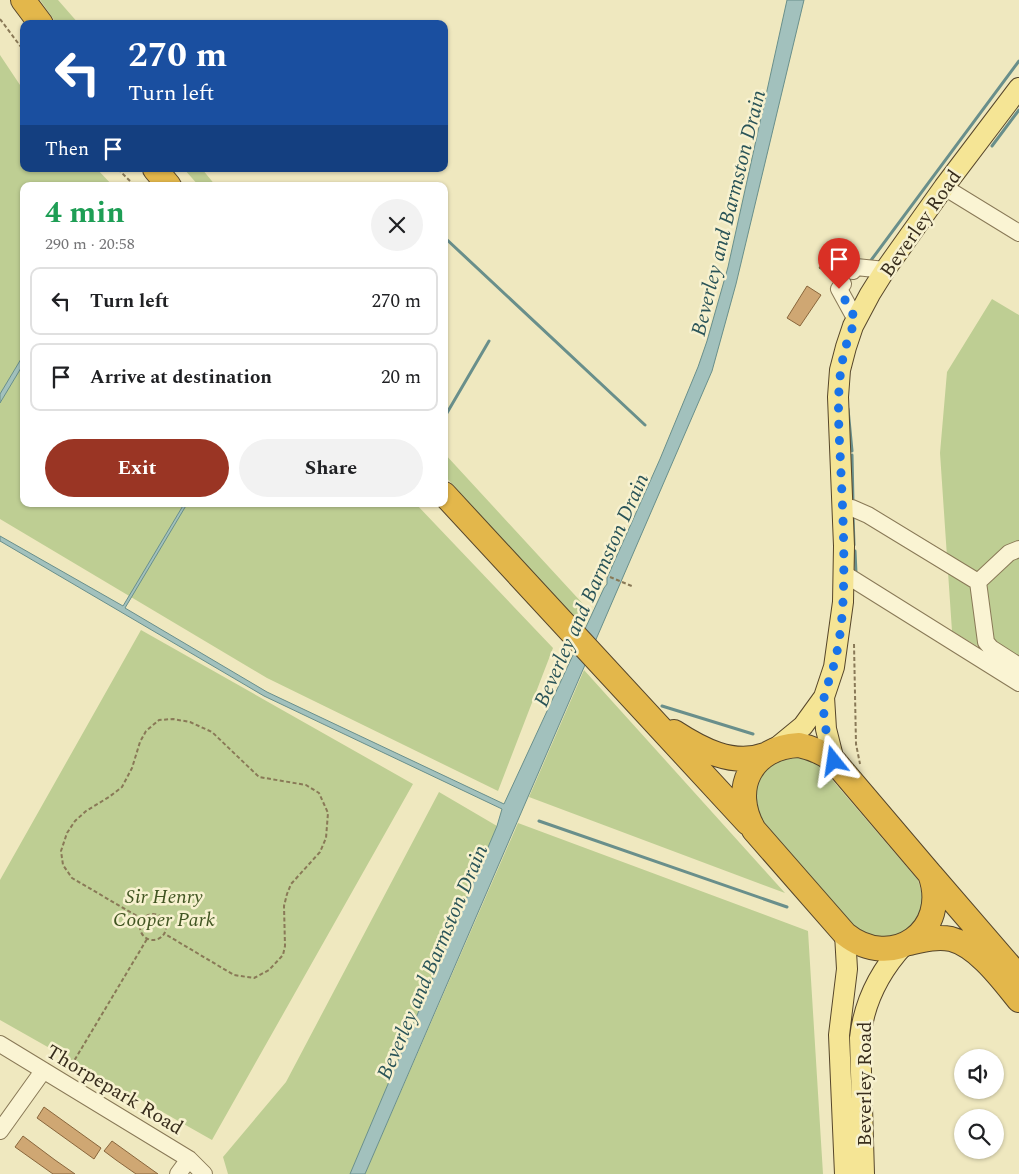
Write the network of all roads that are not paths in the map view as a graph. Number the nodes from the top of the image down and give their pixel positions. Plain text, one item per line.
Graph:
1 (23, 0) edge
2 (38, 20) edge
3 (1019, 88) edge
4 (158, 172) edge
5 (166, 182) edge
6 (944, 187) junction
7 (1019, 233) edge
8 (885, 270) junction
9 (856, 320) junction
10 (448, 498) edge
11 (842, 508) junction
12 (1019, 549) edge
13 (844, 573) junction
14 (978, 582) junction
15 (1019, 666) edge
16 (1019, 682) edge
17 (824, 697) junction
18 (653, 719) junction
19 (770, 752) junction
20 (834, 761) junction
21 (754, 830) junction
22 (930, 874) junction
23 (845, 934) junction
24 (906, 944) junction
25 (1019, 977) edge
26 (1019, 1000) edge
27 (0, 1044) edge
28 (43, 1071) junction
29 (0, 1131) edge
30 (189, 1159) junction
31 (178, 1174) edge
32 (204, 1174) edge
33 (845, 1174) edge
34 (864, 1174) edge

1 - 2 highway
3 - 6 main road, Beverley Road
4 - 5 highway
6 - 7 street
6 - 8 main road, Beverley Road
8 - 9 main road, Beverley Road
8 - 9 street
9 - 11 main road, Beverley Road
10 - 18 highway
11 - 13 main road, Beverley Road
11 - 14 street
12 - 14 street
13 - 16 street
13 - 17 main road, Beverley Road
14 - 15 street
17 - 19 main road, Beverley Road
17 - 20 main road, Beverley Road
18 - 19 highway
18 - 21 highway
19 - 20 highway
19 - 21 highway
20 - 22 highway
21 - 23 highway
22 - 24 highway
22 - 25 highway
23 - 24 highway
23 - 33 main road, Beverley Road
24 - 26 highway
24 - 34 main road, Beverley Road
27 - 28 street, Thorpepark Road
28 - 29 street
28 - 30 street, Thorpepark Road
30 - 31 street
30 - 32 street, Thorpepark Road

